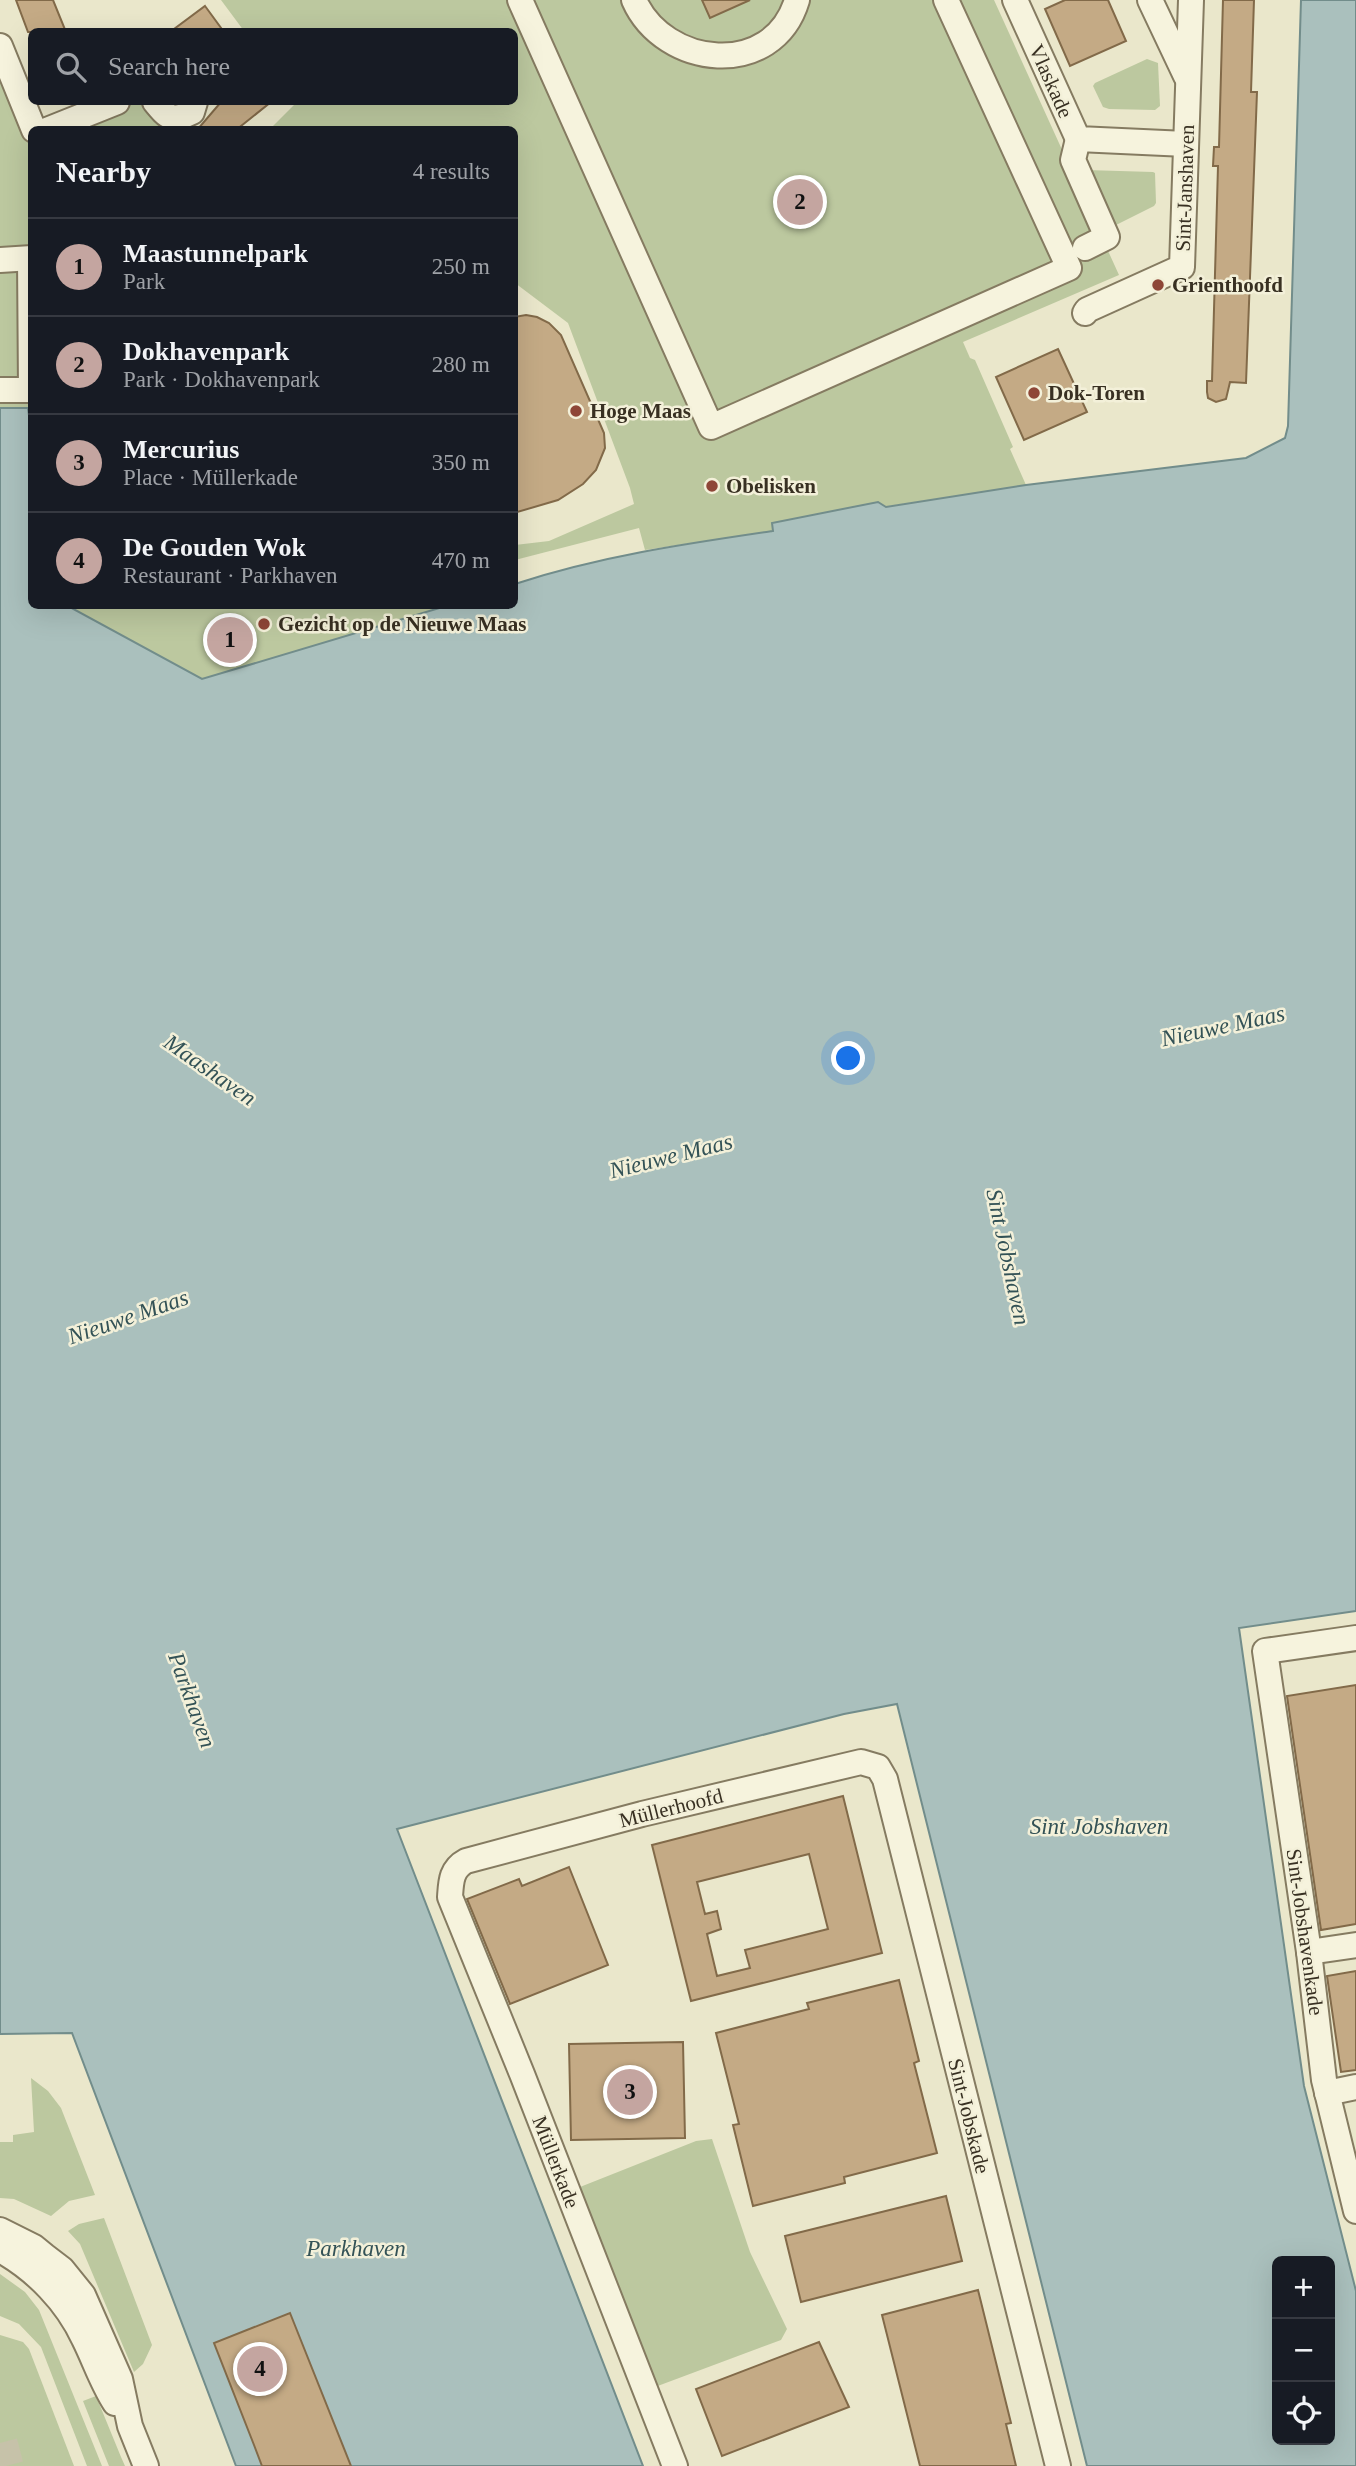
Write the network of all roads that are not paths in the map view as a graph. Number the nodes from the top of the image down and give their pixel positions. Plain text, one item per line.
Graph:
1 (520, 0) edge
2 (634, 0) edge
3 (797, 0) edge
4 (946, 0) edge
5 (1015, 0) edge
6 (1150, 0) edge
7 (1191, 0) edge
8 (0, 46) edge
9 (1189, 83) junction
10 (110, 105) edge
11 (157, 105) edge
12 (194, 105) edge
13 (32, 126) edge
14 (57, 126) edge
15 (1078, 139) junction
16 (1186, 144) junction
17 (1084, 248) dead end
18 (28, 259) edge
19 (0, 260) edge
20 (1085, 313) dead end
21 (0, 390) edge
22 (28, 390) edge
23 (1356, 1638) edge
24 (878, 1767) joint
25 (464, 1862) joint
26 (1356, 1945) edge
27 (1309, 1952) junction
28 (1356, 2087) edge
29 (1327, 2093) junction
30 (1356, 2211) edge
31 (0, 2230) edge
32 (0, 2250) edge
33 (130, 2426) junction
34 (146, 2466) edge
35 (675, 2466) edge
36 (1058, 2466) edge

1 - 4 street
2 - 3 street
5 - 15 street, Vlaskade
6 - 9 street
7 - 9 street, Sint-Janshaven
8 - 13 street
9 - 16 street, Sint-Janshaven
10 - 14 street
11 - 12 street
15 - 16 street, Vlaskade
15 - 17 street
16 - 20 street, Sint-Janshaven
18 - 19 street
21 - 22 street
23 - 27 street, Sint-Jobshavenkade
24 - 25 street, Müllerhoofd
24 - 36 street, Sint-Jobskade
25 - 35 street, Müllerkade
26 - 27 street
27 - 29 street, Sint-Jobshavenkade
28 - 29 street
29 - 30 street, Sint-Jobshavenkade
31 - 33 street
32 - 33 street
33 - 34 street

